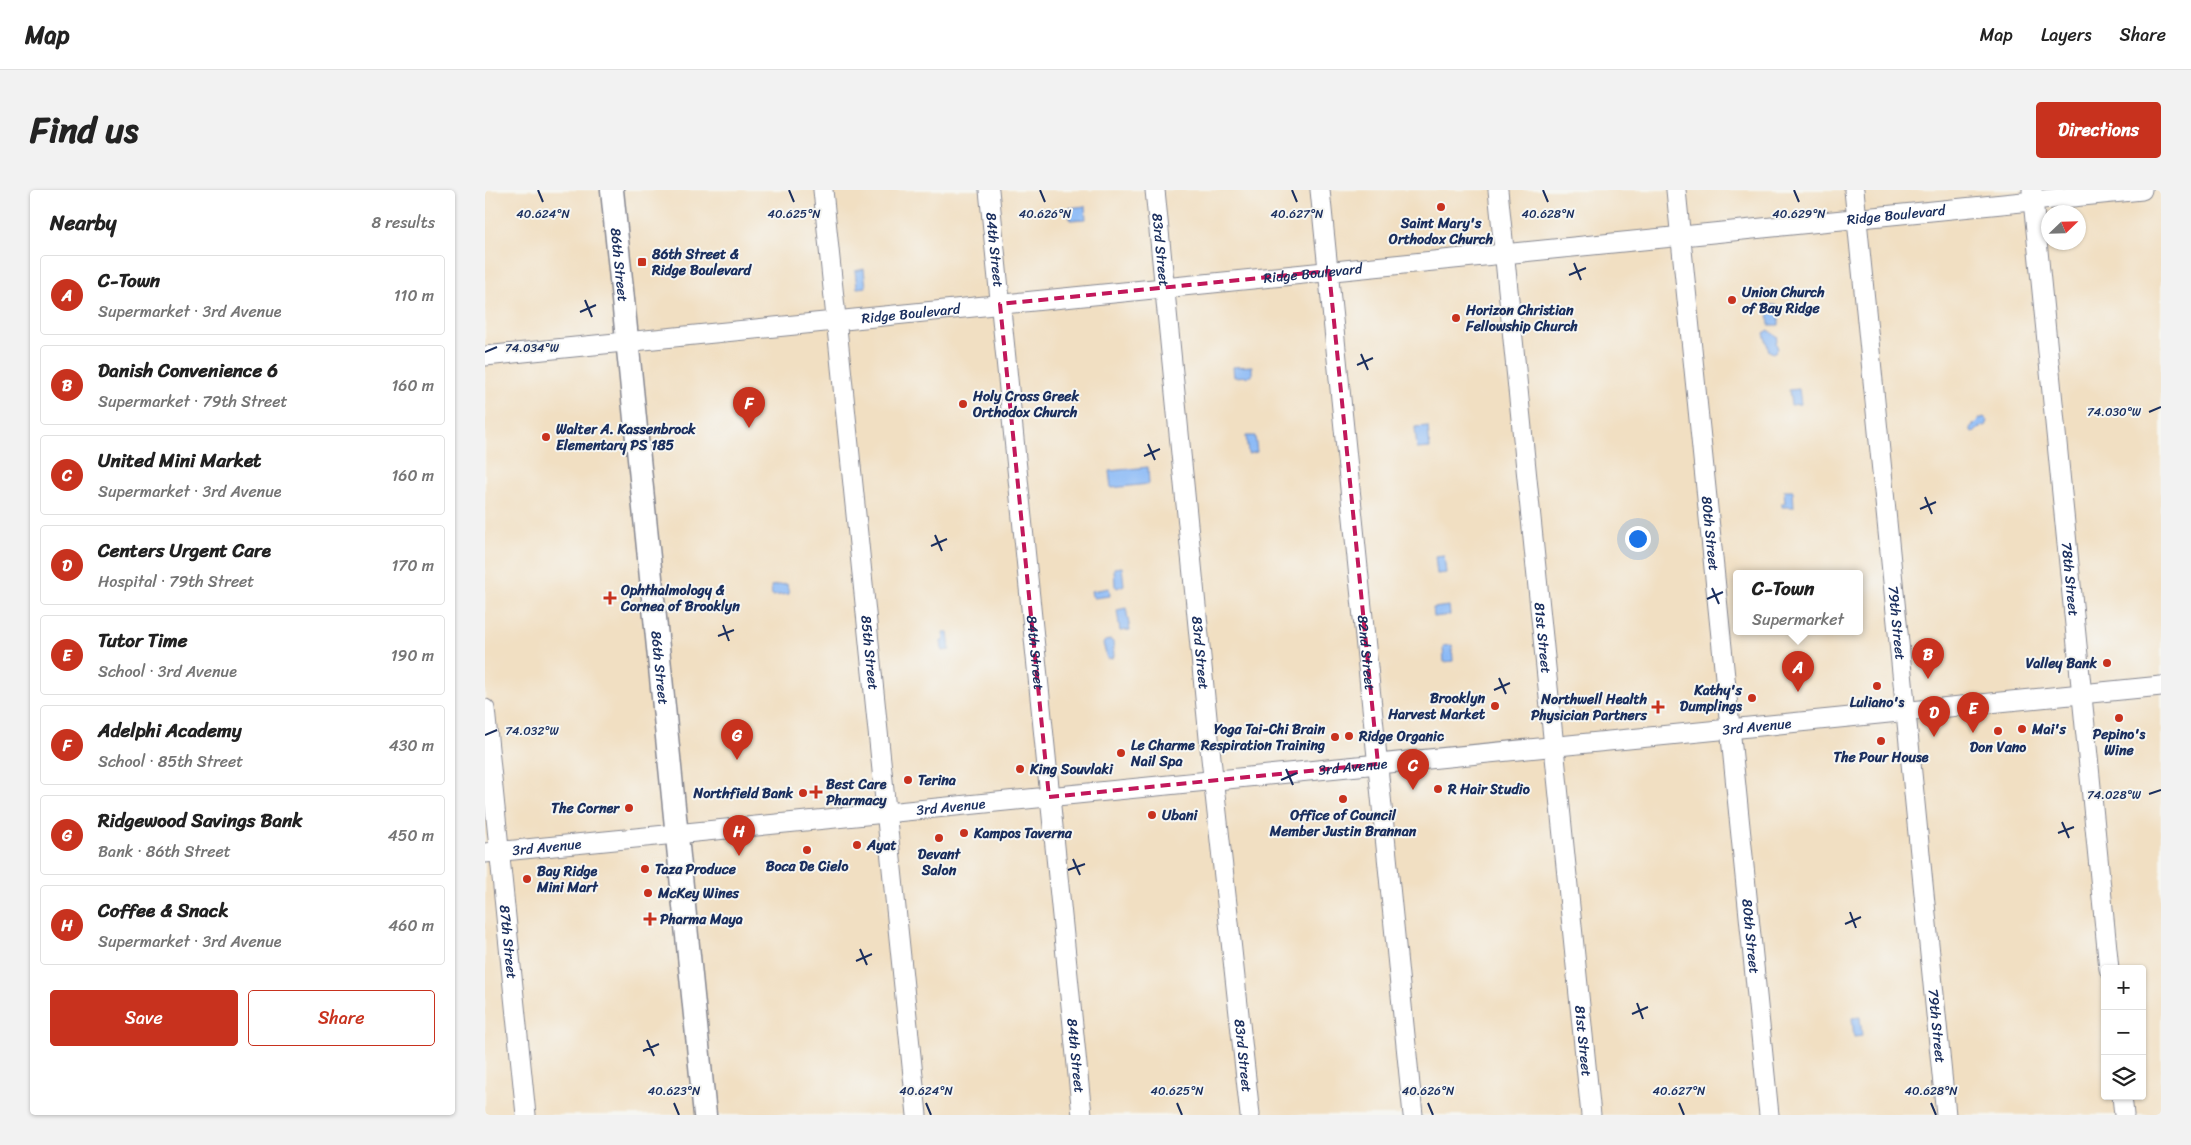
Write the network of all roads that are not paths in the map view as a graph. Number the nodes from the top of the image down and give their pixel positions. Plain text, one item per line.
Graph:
1 (612, 190) edge
2 (823, 190) edge
3 (989, 190) edge
4 (1155, 190) edge
5 (1321, 190) edge
6 (1498, 190) edge
7 (1676, 190) edge
8 (1854, 190) edge
9 (2142, 190) edge
10 (2032, 195) edge
11 (1856, 219) junction
12 (1681, 236) junction
13 (1505, 253) junction
14 (1329, 271) junction
15 (1164, 287) junction
16 (1000, 304) junction
17 (836, 320) junction
18 (627, 342) junction
19 (485, 356) edge
20 (2161, 686) edge
21 (2082, 693) junction
22 (485, 709) edge
23 (1906, 711) junction
24 (1729, 729) junction
25 (1554, 746) junction
26 (1378, 764) junction
27 (1213, 780) junction
28 (1049, 797) junction
29 (885, 813) junction
30 (677, 834) junction
31 (492, 852) edge
32 (2109, 965) edge
33 (2122, 1100) edge
34 (526, 1115) edge
35 (705, 1115) edge
36 (917, 1115) edge
37 (1082, 1115) edge
38 (1249, 1115) edge
39 (1413, 1115) edge
40 (1591, 1115) edge
41 (1769, 1115) edge
42 (1946, 1115) edge
43 (2124, 1115) edge

1 - 18 main road, 86th Street
2 - 17 street, 85th Street
3 - 16 street, 84th Street
4 - 15 street, 83rd Street
5 - 14 street, 82nd Street
6 - 13 street, 81st Street
7 - 12 street, 80th Street
8 - 11 street, 79th Street
9 - 10 street, Ridge Boulevard
10 - 11 street, Ridge Boulevard
10 - 21 street, 78th Street
11 - 12 street, Ridge Boulevard
11 - 23 street, 79th Street
12 - 13 street, Ridge Boulevard
12 - 24 street, 80th Street
13 - 14 street, Ridge Boulevard
13 - 25 street, 81st Street
14 - 15 street, Ridge Boulevard
14 - 26 street, 82nd Street
15 - 16 street, Ridge Boulevard
15 - 27 street, 83rd Street
16 - 17 street, Ridge Boulevard
16 - 28 street, 84th Street
17 - 18 street, Ridge Boulevard
17 - 29 street, 85th Street
18 - 19 street, Ridge Boulevard
18 - 30 main road, 86th Street
20 - 21 street, 3rd Avenue
21 - 23 street, 3rd Avenue
21 - 32 street, 78th Street
22 - 31 street, 87th Street
23 - 24 street, 3rd Avenue
23 - 42 street, 79th Street
24 - 25 street, 3rd Avenue
24 - 41 street, 80th Street
25 - 26 street, 3rd Avenue
25 - 40 street, 81st Street
26 - 27 street, 3rd Avenue
26 - 39 street, 82nd Street
27 - 28 street, 3rd Avenue
27 - 38 street, 83rd Street
28 - 29 street, 3rd Avenue
28 - 37 street, 84th Street
29 - 30 street, 3rd Avenue
29 - 36 street, 85th Street
30 - 31 street, 3rd Avenue
30 - 35 main road, 86th Street
31 - 34 street, 87th Street
33 - 43 street

